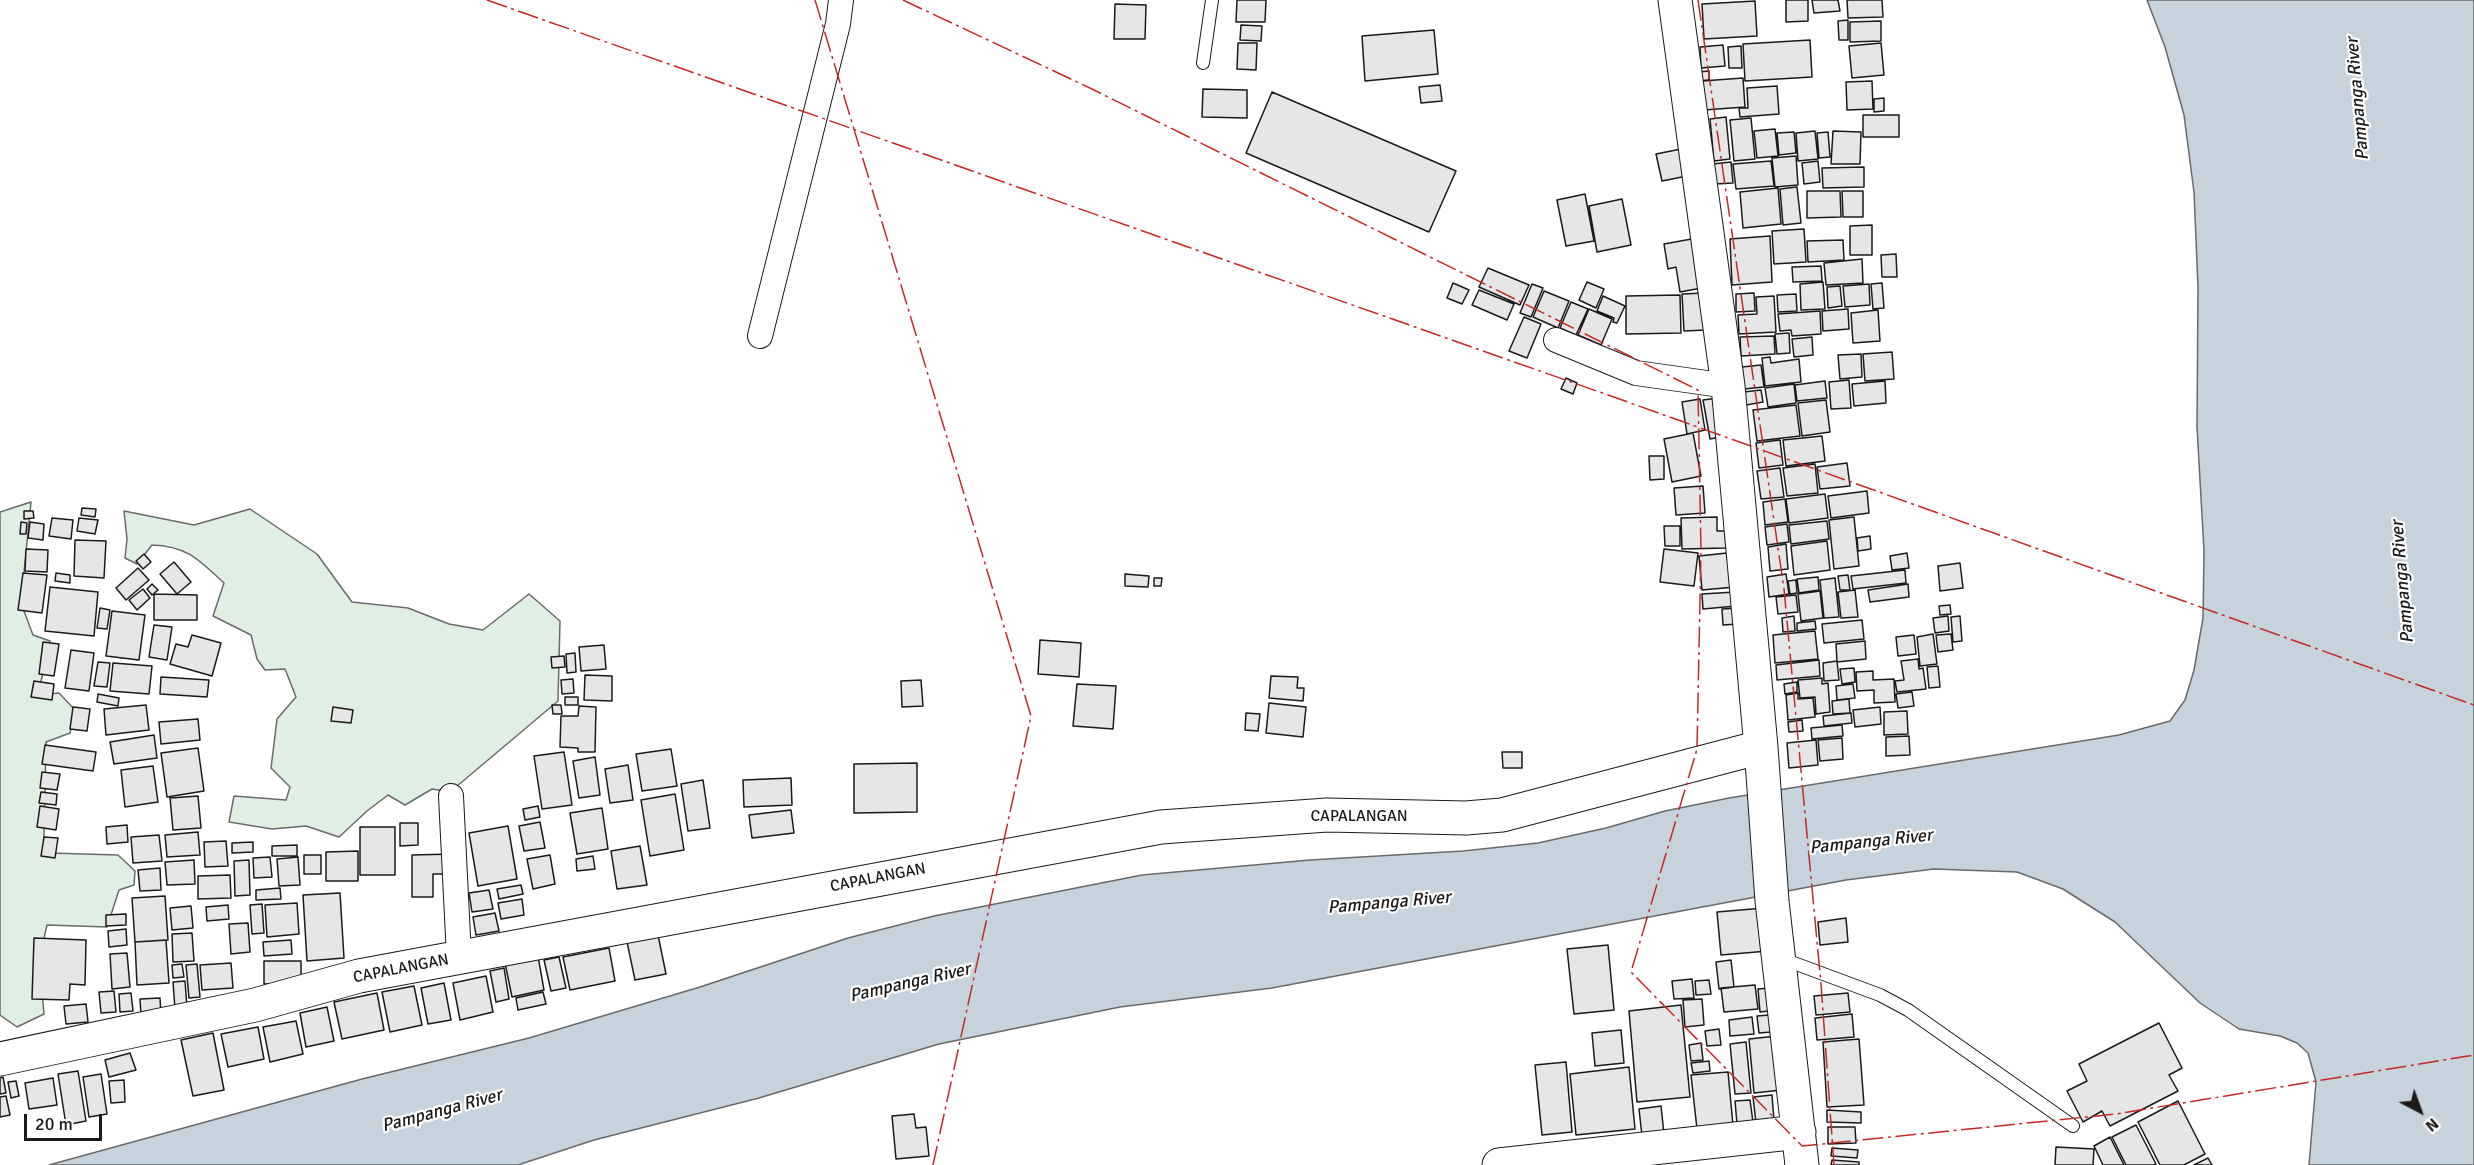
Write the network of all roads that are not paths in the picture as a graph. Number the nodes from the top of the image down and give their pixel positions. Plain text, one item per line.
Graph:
1 (841, 0) edge
2 (1212, 0) edge
3 (1675, 0) edge
4 (1203, 63) dead end
5 (760, 336) dead end
6 (1556, 340) dead end
7 (1728, 386) junction
8 (1762, 761) junction
9 (451, 796) dead end
10 (459, 957) junction
11 (1779, 957) junction
12 (0, 1059) edge
13 (2073, 1126) dead end
14 (1799, 1132) junction
15 (1500, 1165) edge
16 (1802, 1165) edge

1 - 5 street
2 - 4 lane
3 - 7 street
6 - 7 street
7 - 8 street
8 - 10 street, CAPALANGAN
8 - 11 street
9 - 10 street
10 - 12 street, CAPALANGAN
11 - 13 lane
11 - 14 street
14 - 15 street
14 - 16 street

